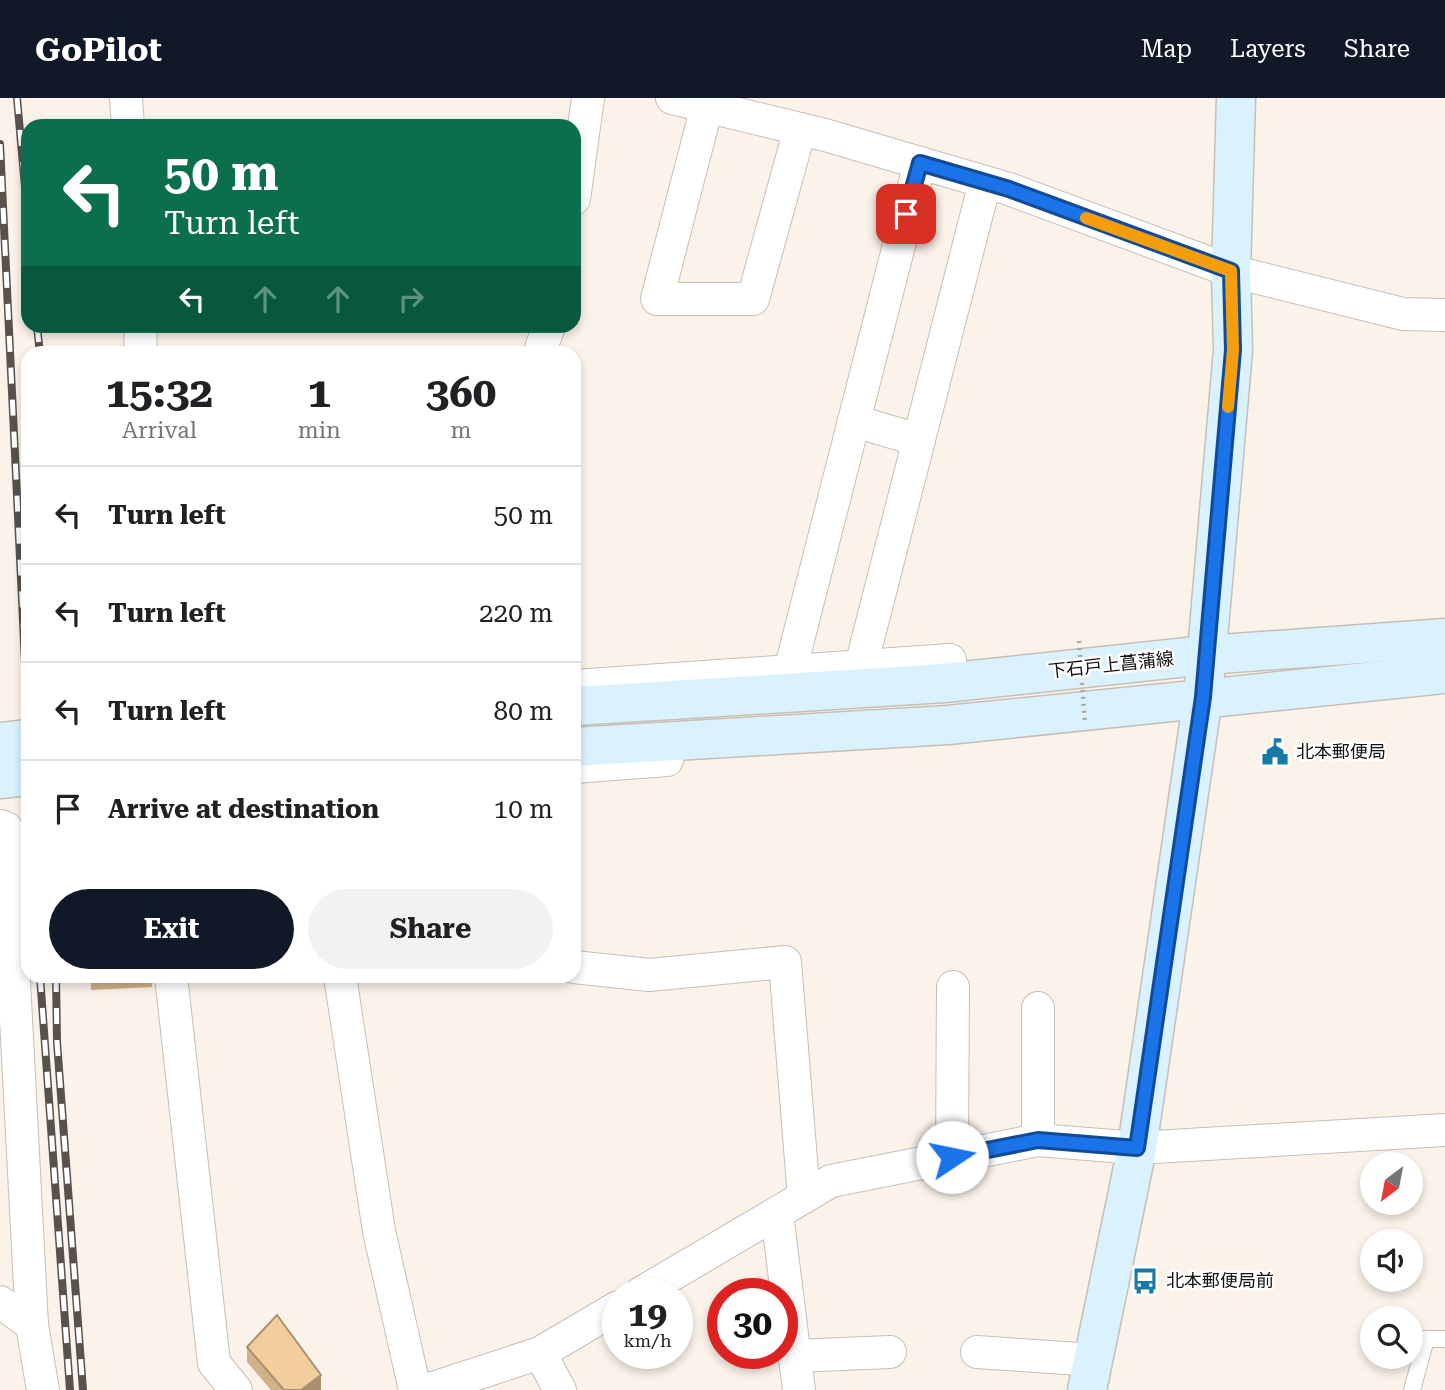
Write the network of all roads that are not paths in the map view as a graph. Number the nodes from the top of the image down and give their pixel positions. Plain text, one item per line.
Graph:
1 (126, 98) edge
2 (588, 98) edge
3 (672, 98) edge
4 (1236, 98) edge
5 (707, 106) junction
6 (128, 119) edge
7 (800, 129) junction
8 (581, 148) edge
9 (920, 163) junction
10 (985, 182) junction
11 (1231, 271) junction
12 (1445, 315) edge
13 (853, 421) junction
14 (919, 440) junction
15 (1445, 638) edge
16 (1206, 655) junction
17 (861, 666) junction
18 (790, 671) junction
19 (947, 672) junction
20 (1445, 674) edge
21 (581, 686) edge
22 (1203, 697) junction
23 (581, 705) edge
24 (1072, 725) road end
25 (21, 740) edge
26 (0, 742) edge
27 (581, 747) edge
28 (581, 766) edge
29 (21, 777) edge
30 (0, 779) edge
31 (0, 826) edge
32 (581, 968) edge
33 (172, 983) edge
34 (341, 983) edge
35 (953, 987) dead end
36 (1038, 1008) dead end
37 (1445, 1130) edge
38 (1038, 1140) junction
39 (1137, 1148) junction
40 (952, 1157) junction
41 (804, 1197) junction
42 (777, 1214) junction
43 (667, 1278) edge
44 (785, 1278) edge
45 (0, 1302) edge
46 (602, 1316) edge
47 (32, 1325) junction
48 (1445, 1339) edge
49 (890, 1352) dead end
50 (977, 1352) dead end
51 (540, 1353) junction
52 (798, 1356) edge
53 (796, 1369) edge
54 (1091, 1375) edge
55 (43, 1390) edge
56 (236, 1390) edge
57 (415, 1390) edge
58 (427, 1390) edge
59 (560, 1390) edge
60 (799, 1390) edge
61 (1412, 1390) edge

1 - 6 street
2 - 8 street
3 - 5 street
4 - 11 main road
5 - 7 street
5 - 7 street
7 - 9 street
9 - 10 street
9 - 13 street
10 - 11 street
10 - 14 street
11 - 12 street
11 - 16 main road
13 - 14 street
13 - 18 street
14 - 17 street
15 - 16 main road, 下石戸上菖蒲線
16 - 19 main road, 下石戸上菖蒲線
16 - 22 main road
17 - 18 street
17 - 19 street
18 - 21 street
19 - 23 main road, 下石戸上菖蒲線
20 - 22 main road
22 - 27 main road
22 - 39 main road
24 - 28 street
25 - 26 main road
29 - 30 main road
31 - 47 street
32 - 41 street
33 - 56 street
34 - 57 street
35 - 40 street
36 - 38 street
37 - 39 street
38 - 39 street
38 - 40 street
39 - 54 main road
40 - 41 street
41 - 42 street
42 - 43 street
42 - 44 street
45 - 47 street
46 - 51 street
47 - 55 street
48 - 61 lane
49 - 52 street
50 - 54 street
51 - 58 street
51 - 59 street
53 - 60 street

